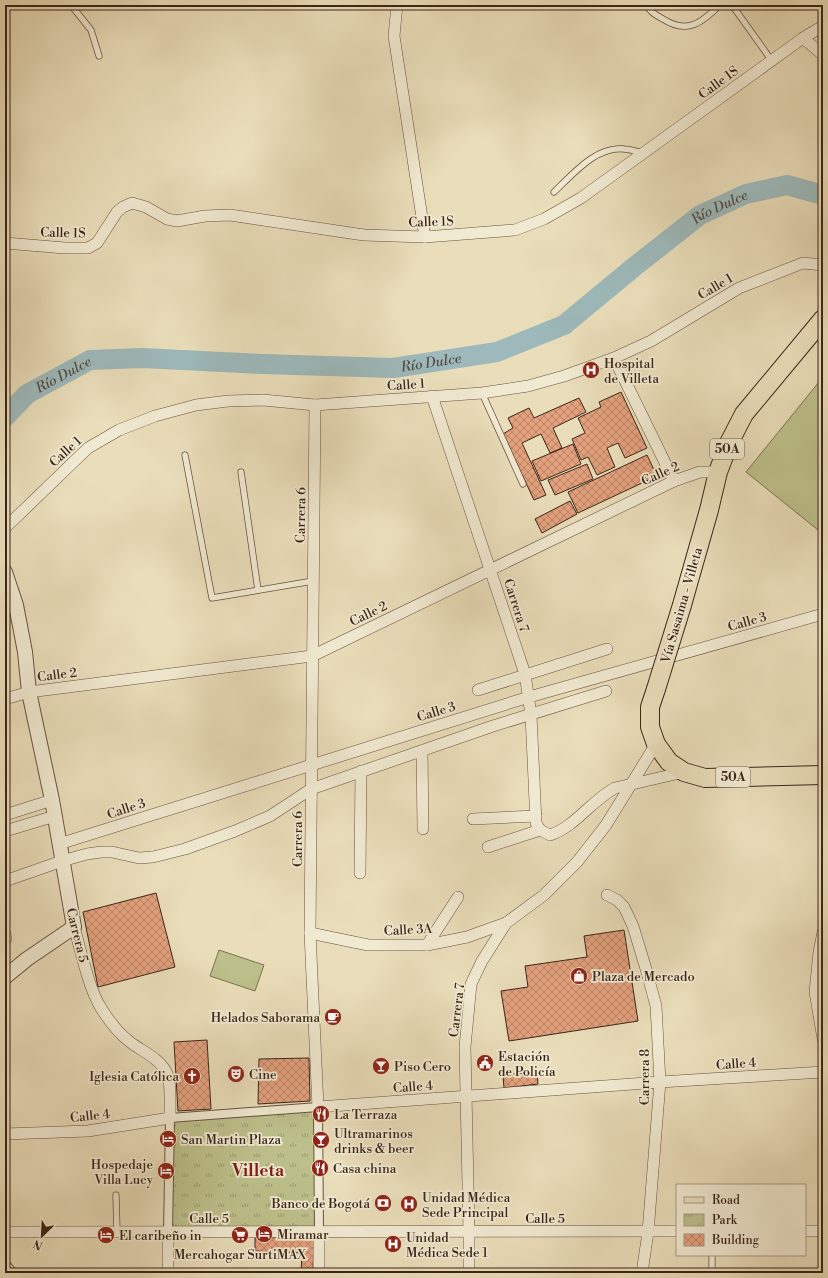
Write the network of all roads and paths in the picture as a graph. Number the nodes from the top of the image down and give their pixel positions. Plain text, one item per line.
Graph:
1 (71, 5) edge
2 (397, 5) edge
3 (646, 5) edge
4 (720, 5) edge
5 (732, 5) edge
6 (823, 26) edge
7 (803, 38) junction
8 (823, 54) edge
9 (99, 56) dead end
10 (772, 61) junction
11 (643, 153) junction
12 (554, 192) dead end
13 (425, 237) junction
14 (5, 243) edge
15 (823, 265) edge
16 (823, 319) edge
17 (614, 358) junction
18 (482, 393) junction
19 (432, 396) junction
20 (315, 405) junction
21 (185, 455) dead end
22 (241, 472) dead end
23 (718, 472) junction
24 (674, 481) junction
25 (523, 484) dead end
26 (5, 528) edge
27 (491, 569) junction
28 (5, 572) edge
29 (313, 581) junction
30 (258, 590) junction
31 (823, 614) edge
32 (607, 648) dead end
33 (312, 656) junction
34 (526, 674) junction
35 (478, 690) dead end
36 (606, 691) dead end
37 (29, 692) junction
38 (529, 697) junction
39 (5, 699) edge
40 (531, 715) junction
41 (656, 744) junction
42 (422, 750) junction
43 (311, 764) junction
44 (362, 771) junction
45 (684, 772) junction
46 (823, 775) edge
47 (630, 785) junction
48 (311, 789) junction
49 (52, 800) junction
50 (5, 815) edge
51 (55, 816) junction
52 (536, 816) junction
53 (473, 819) dead end
54 (423, 829) dead end
55 (540, 830) junction
56 (5, 831) edge
57 (59, 844) junction
58 (488, 847) dead end
59 (62, 861) junction
60 (360, 873) dead end
61 (5, 881) edge
62 (607, 895) dead end
63 (458, 897) dead end
64 (506, 923) junction
65 (74, 927) junction
66 (823, 932) edge
67 (310, 933) junction
68 (426, 945) junction
69 (5, 977) edge
70 (819, 990) edge
71 (823, 1039) edge
72 (823, 1072) edge
73 (660, 1082) junction
74 (467, 1097) junction
75 (318, 1107) junction
76 (170, 1118) junction
77 (5, 1134) edge
78 (116, 1195) dead end
79 (676, 1231) edge
80 (806, 1231) edge
81 (823, 1231) edge
82 (5, 1232) edge
83 (117, 1232) junction
84 (168, 1232) junction
85 (320, 1232) junction
86 (469, 1232) junction
87 (648, 1232) junction
88 (712, 1256) edge
89 (5, 1268) edge
90 (9, 1273) edge
91 (168, 1273) edge
92 (320, 1273) edge
93 (469, 1273) edge
94 (642, 1273) edge
95 (712, 1273) edge

1 - 9 lane
2 - 13 street
3 - 4 lane
5 - 10 lane
6 - 7 street, Calle 1S
7 - 8 street
7 - 10 street, Calle 1S
10 - 11 street, Calle 1S
11 - 12 lane
11 - 13 street, Calle 1S
13 - 14 street, Calle 1S
15 - 17 street, Calle 1
16 - 23 main road, Vía Sasaima - Villeta / 50A
17 - 18 street, Calle 1
17 - 24 street
18 - 19 street, Calle 1
18 - 25 lane
19 - 20 street, Calle 1
19 - 27 street, Carrera 7
20 - 26 street, Calle 1
20 - 29 street, Carrera 6
21 - 30 lane
22 - 30 lane
23 - 24 street, Calle 2
23 - 41 main road, Vía Sasaima - Villeta / 50A, bridge
24 - 27 street, Calle 2
27 - 33 street, Calle 2
27 - 34 street, Carrera 7
28 - 37 street, Carrera 5
29 - 30 lane
29 - 33 street, Carrera 6
31 - 38 street, Calle 3
32 - 34 street
33 - 37 street, Calle 2
33 - 43 street, Carrera 6
34 - 35 street
34 - 38 street, Carrera 7
36 - 40 street
37 - 39 street, Calle 2
37 - 49 street, Carrera 5
38 - 40 street, Carrera 7
38 - 43 street, Calle 3
40 - 42 street
40 - 52 street, Carrera 7
41 - 45 main road, Vía Sasaima - Villeta / 50A
41 - 47 street, Carrera 7
42 - 44 street
42 - 54 street
43 - 48 street, Carrera 6
43 - 57 street, Calle 3
44 - 48 street
44 - 60 street
45 - 46 main road, Vía Sasaima - Villeta / 50A
45 - 47 street
47 - 55 street
47 - 64 street, Carrera 7
48 - 59 street
48 - 67 street, Carrera 6
49 - 50 street
49 - 51 street, Carrera 5
51 - 56 street
51 - 57 street, Carrera 5
52 - 53 street
52 - 55 street, Carrera 7
55 - 58 street
57 - 59 street, Carrera 5
59 - 61 street
59 - 65 street, Carrera 5
62 - 73 street, Carrera 8
63 - 68 street
64 - 68 street, Calle 3A
64 - 74 street, Carrera 7
65 - 69 street
65 - 76 street, Carrera 5
66 - 70 street
67 - 68 street, Calle 3A
67 - 75 street, Carrera 6
70 - 71 street
72 - 73 street, Calle 4
73 - 74 street, Calle 4
73 - 87 street, Carrera 8
74 - 75 street, Calle 4
74 - 86 street, Carrera 7
75 - 76 street, Calle 4
75 - 85 street, Carrera 6
76 - 77 street, Calle 4
76 - 84 street, Carrera 5
78 - 83 lane
79 - 87 street, Calle 5
80 - 81 street
82 - 83 street, Calle 5
83 - 84 street, Calle 5
84 - 85 street, Calle 5
84 - 91 street, Carrera 5
85 - 86 street, Calle 5
85 - 92 street, Carrera 6
86 - 87 street, Calle 5
86 - 93 street, Carrera 7
87 - 94 street, Carrera 8
88 - 95 lane
89 - 90 street

